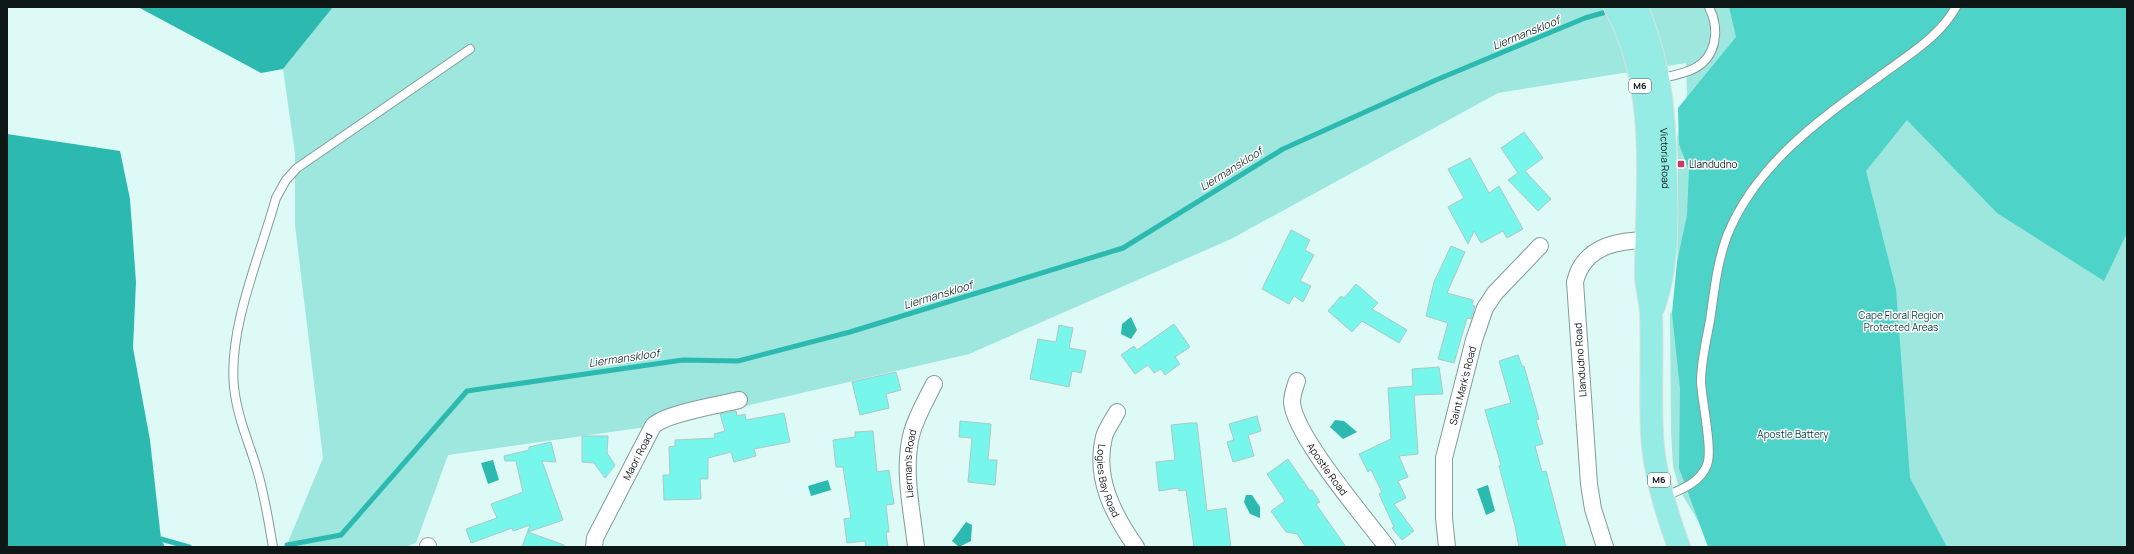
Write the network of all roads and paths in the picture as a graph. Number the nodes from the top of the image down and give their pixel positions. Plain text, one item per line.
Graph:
1 (1615, 7) edge
2 (1636, 7) edge
3 (1709, 7) edge
4 (1956, 7) edge
5 (470, 49) dead end
6 (1650, 81) junction
7 (1656, 240) junction
8 (1540, 246) dead end
9 (1297, 381) dead end
10 (934, 384) dead end
11 (739, 400) dead end
12 (1117, 412) dead end
13 (1663, 498) junction
14 (273, 547) edge
15 (594, 547) edge
16 (916, 547) edge
17 (1136, 547) edge
18 (1387, 547) edge
19 (1447, 547) edge
20 (1605, 547) edge
21 (1679, 547) edge

1 - 6 main road, Victoria Road / M6
2 - 6 main road, Victoria Road / M6
3 - 6 lane
4 - 13 lane
5 - 14 lane
6 - 7 main road, Victoria Road / M6
7 - 13 main road, Victoria Road / M6
7 - 20 street, Llandudno Road
8 - 19 street, Saint Mark's Road
9 - 18 street, Apostle Road
10 - 16 street, Lierman's Road
11 - 15 street, Maori Road
12 - 17 street, Logies Bay Road
13 - 21 main road, Victoria Road / M6

